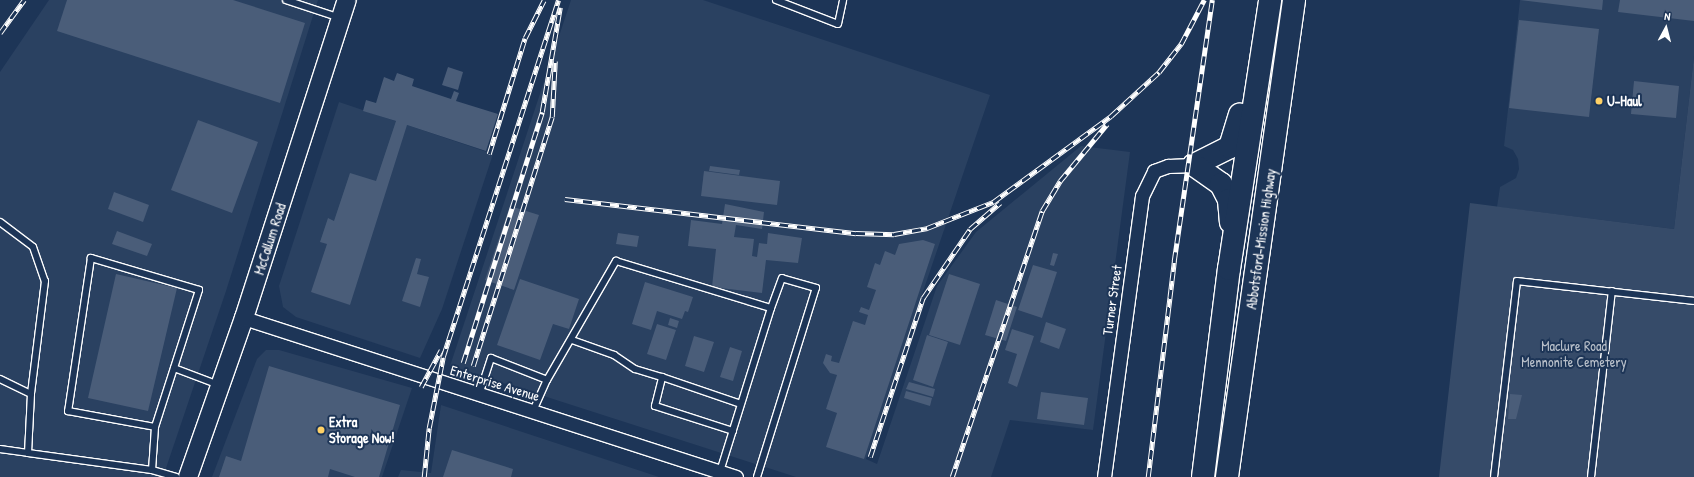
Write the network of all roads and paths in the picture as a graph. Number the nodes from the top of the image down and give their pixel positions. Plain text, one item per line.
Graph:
1 (286, 0) edge
2 (347, 0) edge
3 (776, 0) edge
4 (794, 0) edge
5 (843, 0) edge
6 (1256, 0) edge
7 (1270, 0) edge
8 (1294, 0) edge
9 (792, 7) junction
10 (341, 18) junction
11 (1194, 165) junction
12 (0, 222) edge
13 (1229, 269) junction
14 (1612, 291) junction
15 (1694, 301) edge
16 (771, 308) junction
17 (244, 318) junction
18 (572, 340) junction
19 (174, 368) junction
20 (662, 377) junction
21 (0, 379) edge
22 (547, 380) junction
23 (220, 386) junction
24 (31, 394) junction
25 (479, 395) junction
26 (742, 404) junction
27 (533, 412) junction
28 (155, 427) junction
29 (733, 431) junction
30 (0, 449) edge
31 (28, 453) junction
32 (152, 470) junction
33 (720, 472) junction
34 (176, 477) edge
35 (188, 477) edge
36 (736, 477) edge
37 (757, 477) edge
38 (1104, 477) edge
39 (1203, 477) edge
40 (1227, 477) edge
41 (1494, 477) edge
42 (1591, 477) edge

1 - 10 lane
2 - 10 main road, McCallum Road
3 - 9 lane
4 - 9 lane
5 - 9 lane
6 - 11 highway
7 - 13 highway, Abbotsford-Mission Highway
8 - 40 highway, Abbotsford-Mission Highway
10 - 17 main road, McCallum Road
11 - 13 highway
11 - 38 street, Turner Street
12 - 24 lane
13 - 39 highway, Abbotsford-Mission Highway
14 - 15 lane
14 - 41 lane
14 - 42 lane
16 - 18 lane
16 - 26 lane
16 - 37 lane
17 - 23 main road, McCallum Road
17 - 25 street, Enterprise Avenue
18 - 20 lane
18 - 22 lane
19 - 23 lane
19 - 28 lane
19 - 28 lane
20 - 26 lane
20 - 29 lane
21 - 24 lane
22 - 25 lane
22 - 27 lane
23 - 35 main road, McCallum Road
24 - 31 lane
25 - 27 street, Enterprise Avenue
26 - 29 lane
27 - 33 street, Enterprise Avenue
28 - 32 lane
29 - 33 lane
30 - 31 lane
31 - 32 lane
32 - 34 lane
33 - 36 street, Enterprise Avenue

